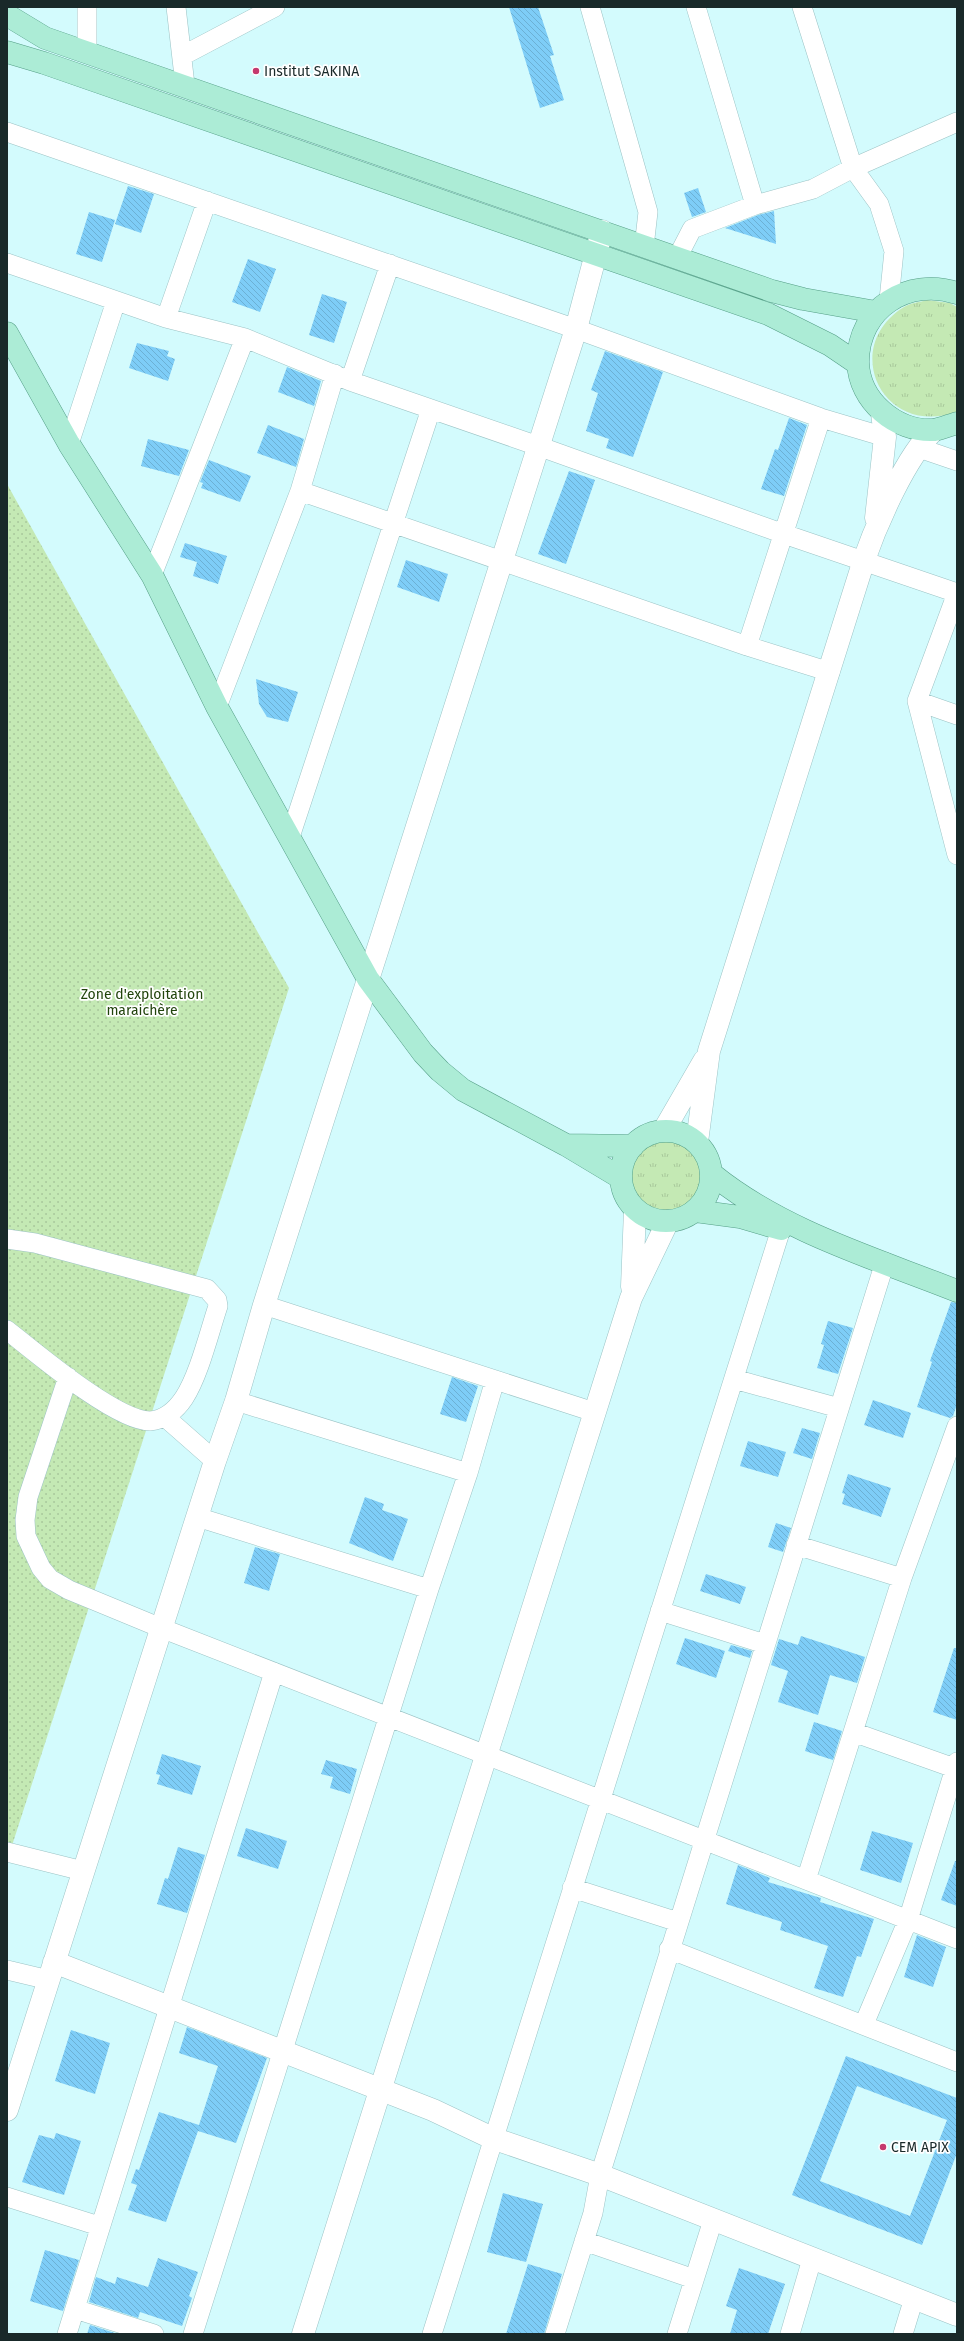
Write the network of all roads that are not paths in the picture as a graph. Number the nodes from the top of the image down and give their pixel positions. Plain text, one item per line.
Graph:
1 (87, 7) edge
2 (176, 7) edge
3 (275, 7) edge
4 (590, 7) edge
5 (696, 7) edge
6 (802, 7) edge
7 (7, 15) edge
8 (7, 52) edge
9 (87, 52) junction
10 (182, 56) junction
11 (185, 85) junction
12 (957, 122) edge
13 (7, 132) edge
14 (853, 168) junction
15 (207, 201) junction
16 (755, 205) junction
17 (602, 231) junction
18 (644, 247) junction
19 (595, 254) junction
20 (677, 258) junction
21 (7, 264) edge
22 (390, 264) junction
23 (957, 293) edge
24 (116, 301) junction
25 (883, 306) junction
26 (166, 318) junction
27 (576, 329) junction
28 (7, 333) edge
29 (245, 338) junction
30 (858, 364) junction
31 (343, 378) junction
32 (430, 409) junction
33 (882, 413) junction
34 (821, 418) junction
35 (957, 423) edge
36 (934, 430) junction
37 (884, 437) junction
38 (69, 444) junction
39 (538, 446) junction
40 (919, 448) junction
41 (957, 461) edge
42 (300, 491) junction
43 (393, 523) junction
44 (874, 531) junction
45 (784, 534) junction
46 (502, 560) junction
47 (864, 560) junction
48 (152, 575) junction
49 (957, 593) edge
50 (747, 646) junction
51 (830, 672) junction
52 (918, 701) junction
53 (217, 707) junction
54 (957, 715) edge
55 (954, 829) edge
56 (290, 837) junction
57 (957, 855) edge
58 (368, 979) junction
59 (709, 1051) junction
60 (664, 1130) junction
61 (697, 1142) junction
62 (566, 1145) junction
63 (633, 1146) junction
64 (712, 1174) junction
65 (621, 1178) junction
66 (636, 1210) junction
67 (695, 1211) junction
68 (668, 1221) junction
69 (791, 1229) junction
70 (7, 1239) edge
71 (885, 1262) junction
72 (957, 1291) edge
73 (631, 1298) junction
74 (264, 1305) junction
75 (7, 1330) edge
76 (68, 1377) junction
77 (734, 1379) junction
78 (495, 1380) junction
79 (236, 1401) junction
80 (839, 1408) junction
81 (594, 1412) junction
82 (165, 1417) junction
83 (957, 1426) edge
84 (952, 1456) edge
85 (214, 1461) junction
86 (468, 1473) junction
87 (197, 1517) junction
88 (796, 1545) junction
89 (902, 1578) junction
90 (429, 1589) junction
91 (660, 1611) junction
92 (161, 1628) junction
93 (765, 1644) junction
94 (274, 1672) junction
95 (388, 1716) junction
96 (853, 1732) junction
97 (487, 1755) junction
98 (956, 1766) edge
99 (600, 1800) junction
100 (703, 1840) junction
101 (7, 1852) edge
102 (83, 1871) junction
103 (806, 1880) junction
104 (572, 1888) junction
105 (908, 1920) junction
106 (678, 1922) junction
107 (957, 1939) edge
108 (669, 1949) junction
109 (7, 1970) edge
110 (51, 1971) junction
111 (168, 2006) junction
112 (864, 2024) junction
113 (283, 2050) junction
114 (957, 2062) edge
115 (382, 2090) junction
116 (7, 2110) edge
117 (492, 2138) junction
118 (600, 2175) junction
119 (7, 2196) edge
120 (713, 2220) junction
121 (99, 2226) junction
122 (584, 2241) junction
123 (812, 2259) junction
124 (694, 2279) junction
125 (914, 2298) junction
126 (75, 2309) junction
127 (957, 2315) edge
128 (67, 2334) edge
129 (154, 2334) edge
130 (193, 2334) edge
131 (303, 2334) edge
132 (432, 2334) edge
133 (555, 2334) edge
134 (677, 2334) edge
135 (790, 2334) edge
136 (903, 2334) edge

1 - 9 street
2 - 10 street
3 - 10 street
4 - 18 street
5 - 16 street
6 - 14 street
7 - 9 main road
8 - 19 main road
9 - 11 main road
10 - 11 street
11 - 17 main road
12 - 14 street
13 - 15 street
14 - 16 street
14 - 25 street
15 - 22 street
15 - 26 street
16 - 20 street
17 - 18 main road
17 - 19 street
18 - 20 main road
19 - 27 street
19 - 30 main road
20 - 25 main road
21 - 24 street
22 - 27 street
22 - 31 street
23 - 25 main road
24 - 26 street
24 - 38 street
25 - 30 main road
26 - 29 street
27 - 34 street
27 - 39 street
28 - 38 main road
29 - 31 street
29 - 48 street
30 - 33 main road
31 - 32 street
31 - 42 street
32 - 39 street
32 - 43 street
33 - 36 main road
33 - 37 street
34 - 37 street
34 - 45 street
35 - 36 main road
36 - 40 street
37 - 44 street
38 - 48 main road
39 - 45 street
39 - 46 street
40 - 41 street
40 - 44 street
42 - 43 street
42 - 53 street
43 - 46 street
43 - 56 street
44 - 47 street
45 - 47 street
45 - 50 street
46 - 50 street
46 - 58 street
47 - 49 street
47 - 51 street
48 - 53 main road
49 - 52 street
50 - 51 street
51 - 59 street
52 - 54 street
52 - 55 street
53 - 56 main road
55 - 57 street
56 - 58 main road
58 - 62 main road
58 - 74 street
59 - 60 street
59 - 61 street
60 - 61 main road
60 - 63 main road
61 - 64 main road
62 - 63 main road
62 - 65 main road
63 - 65 main road
64 - 67 main road
64 - 69 main road
65 - 66 main road
66 - 68 main road
66 - 73 street
67 - 68 main road
67 - 69 main road
68 - 73 street
69 - 71 main road
69 - 77 street
70 - 82 street
71 - 72 main road
71 - 80 street
73 - 81 street
74 - 78 street
74 - 79 street
75 - 76 street
76 - 82 street
76 - 92 street
77 - 80 street
77 - 91 street
78 - 81 street
78 - 86 street
79 - 85 street
79 - 86 street
80 - 88 street
81 - 97 street
82 - 85 street
83 - 84 street
84 - 89 street
85 - 87 street
86 - 90 street
87 - 90 street
87 - 92 street
88 - 89 street
88 - 93 street
89 - 96 street
90 - 95 street
91 - 93 street
91 - 99 street
92 - 94 street
92 - 102 street
93 - 100 street
94 - 95 street
94 - 111 street
95 - 97 street
95 - 113 street
96 - 98 street
96 - 103 street
97 - 99 street
97 - 115 street
98 - 105 street
99 - 100 street
99 - 104 street
100 - 103 street
100 - 106 street
101 - 102 street
102 - 110 street
103 - 105 street
104 - 106 street
104 - 117 street
105 - 107 street
105 - 112 street
106 - 108 street
108 - 112 street
108 - 118 street
109 - 110 street
110 - 111 street
110 - 116 street
111 - 113 street
111 - 121 street
112 - 114 street
113 - 115 street
113 - 130 street
115 - 117 street
115 - 131 street
117 - 118 street
117 - 132 street
118 - 120 street
118 - 122 street
119 - 121 street
120 - 123 street
120 - 124 street
121 - 126 street
122 - 124 street
122 - 133 street
123 - 125 street
123 - 135 street
124 - 134 street
125 - 127 street
125 - 136 street
126 - 128 street
126 - 129 street

